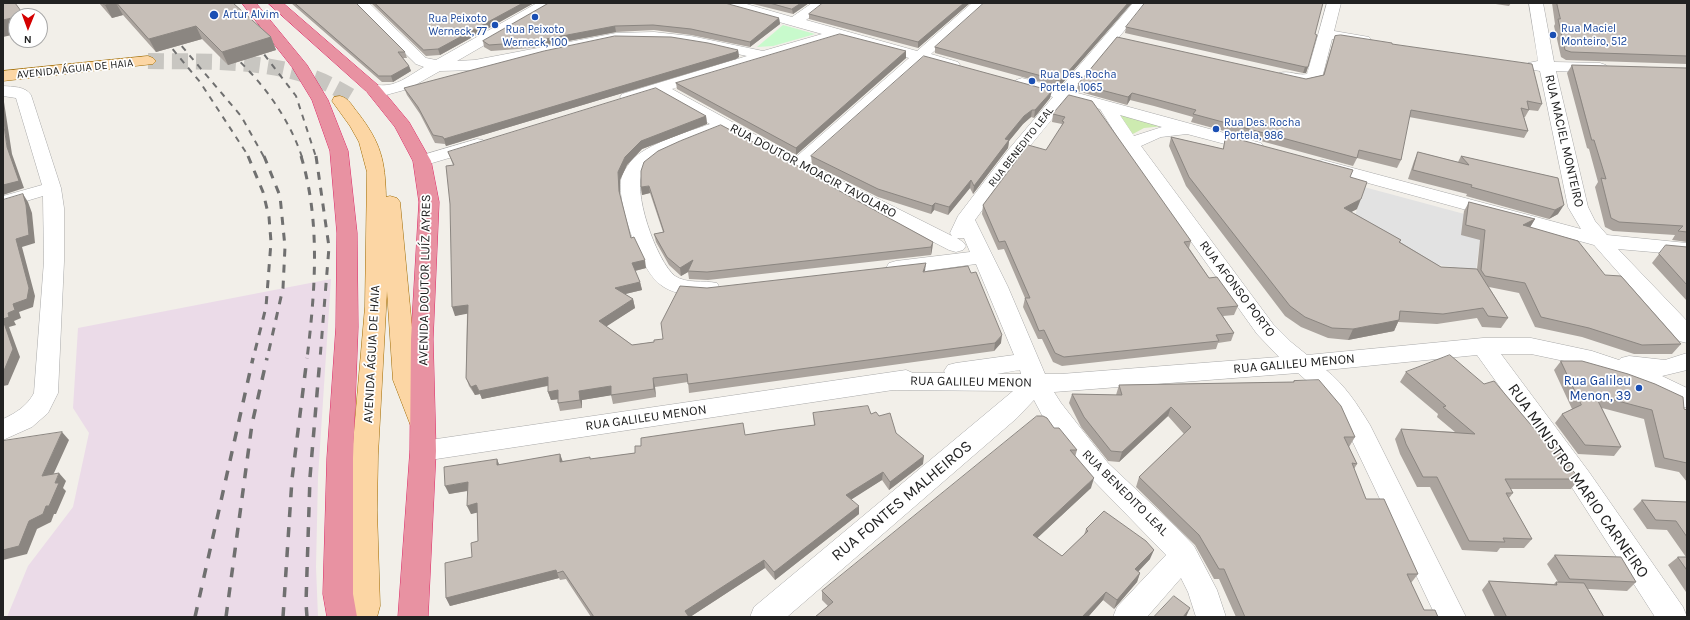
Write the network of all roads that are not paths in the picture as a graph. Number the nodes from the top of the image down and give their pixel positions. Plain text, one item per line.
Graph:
1 (249, 3) edge
2 (275, 3) edge
3 (362, 3) edge
4 (547, 3) edge
5 (727, 3) edge
6 (821, 3) edge
7 (980, 3) edge
8 (1140, 3) edge
9 (1334, 3) edge
10 (1536, 3) edge
11 (794, 22) junction
12 (837, 34) junction
13 (1326, 34) junction
14 (1112, 37) junction
15 (1128, 40) edge
16 (1380, 43) edge
17 (763, 56) junction
18 (920, 56) junction
19 (1520, 64) edge
20 (439, 66) junction
21 (1547, 67) junction
22 (964, 68) edge
23 (1616, 69) edge
24 (1272, 73) edge
25 (3, 76) edge
26 (1008, 79) edge
27 (3, 82) edge
28 (658, 88) junction
29 (373, 89) junction
30 (3, 91) edge
31 (1063, 94) junction
32 (614, 102) edge
33 (1105, 105) junction
34 (724, 124) junction
35 (1192, 130) junction
36 (489, 140) edge
37 (1131, 145) junction
38 (1272, 152) edge
39 (422, 161) junction
40 (1309, 162) edge
41 (797, 164) junction
42 (52, 188) junction
43 (3, 202) edge
44 (965, 220) junction
45 (1601, 241) junction
46 (1687, 249) edge
47 (957, 253) junction
48 (982, 257) junction
49 (881, 270) edge
50 (724, 287) edge
51 (1687, 335) edge
52 (1483, 346) junction
53 (1592, 359) junction
54 (1687, 361) edge
55 (1303, 364) junction
56 (1032, 372) junction
57 (1687, 399) edge
58 (3, 430) edge
59 (423, 440) junction
60 (1184, 555) junction
61 (342, 617) edge
62 (362, 617) edge
63 (413, 617) edge
64 (765, 617) edge
65 (1128, 617) edge
66 (1210, 617) edge
67 (1451, 617) edge
68 (1672, 617) edge

1 - 61 highway
2 - 29 highway, AVENIDA DOUTOR LUÍZ AYRES
3 - 20 street
4 - 20 street
5 - 11 street
6 - 11 street
7 - 18 street
8 - 14 street, RUA BENEDITO LEAL
9 - 13 street
10 - 21 street, RUA MACIEL MONTEIRO
11 - 12 street
12 - 17 street
12 - 18 street
13 - 16 street
13 - 24 street
14 - 15 street
14 - 31 street, RUA BENEDITO LEAL
17 - 20 street
17 - 28 street
18 - 22 street
18 - 41 street
19 - 21 street
20 - 29 street
21 - 23 street
21 - 45 street, RUA MACIEL MONTEIRO
25 - 27 main road, AVENIDA ÁGUIA DE HAIA
26 - 31 street
28 - 32 street
28 - 34 street, RUA DOUTOR MOACIR TAVOLARO
29 - 39 highway, AVENIDA DOUTOR LUÍZ AYRES
30 - 42 street
31 - 33 street
31 - 44 street, RUA BENEDITO LEAL
33 - 35 street
33 - 37 street, RUA AFONSO PORTO
34 - 41 street, RUA DOUTOR MOACIR TAVOLARO
34 - 50 street
35 - 37 street
35 - 38 street
36 - 39 street
37 - 55 street, RUA AFONSO PORTO
39 - 59 highway, AVENIDA DOUTOR LUÍZ AYRES
40 - 45 street
41 - 47 street, RUA DOUTOR MOACIR TAVOLARO
42 - 43 street
42 - 58 street
44 - 47 street, RUA BENEDITO LEAL
44 - 48 street, RUA BENEDITO LEAL
45 - 46 street
45 - 51 street, RUA MACIEL MONTEIRO
47 - 48 street
47 - 49 street
48 - 56 street, RUA BENEDITO LEAL
52 - 53 street, RUA GALILEU MENON
52 - 55 street, RUA GALILEU MENON
52 - 68 street, RUA MINISTRO MARIO CARNEIRO
53 - 54 street
53 - 57 street, RUA GALILEU MENON
55 - 56 street, RUA GALILEU MENON
55 - 67 street, RUA AFONSO PORTO
56 - 59 street, RUA GALILEU MENON
56 - 60 street, RUA BENEDITO LEAL
56 - 64 street, RUA FONTES MALHEIROS
59 - 62 main road, AVENIDA ÁGUIA DE HAIA
59 - 63 highway, AVENIDA DOUTOR LUÍZ AYRES
60 - 65 street
60 - 66 street, RUA BENEDITO LEAL

